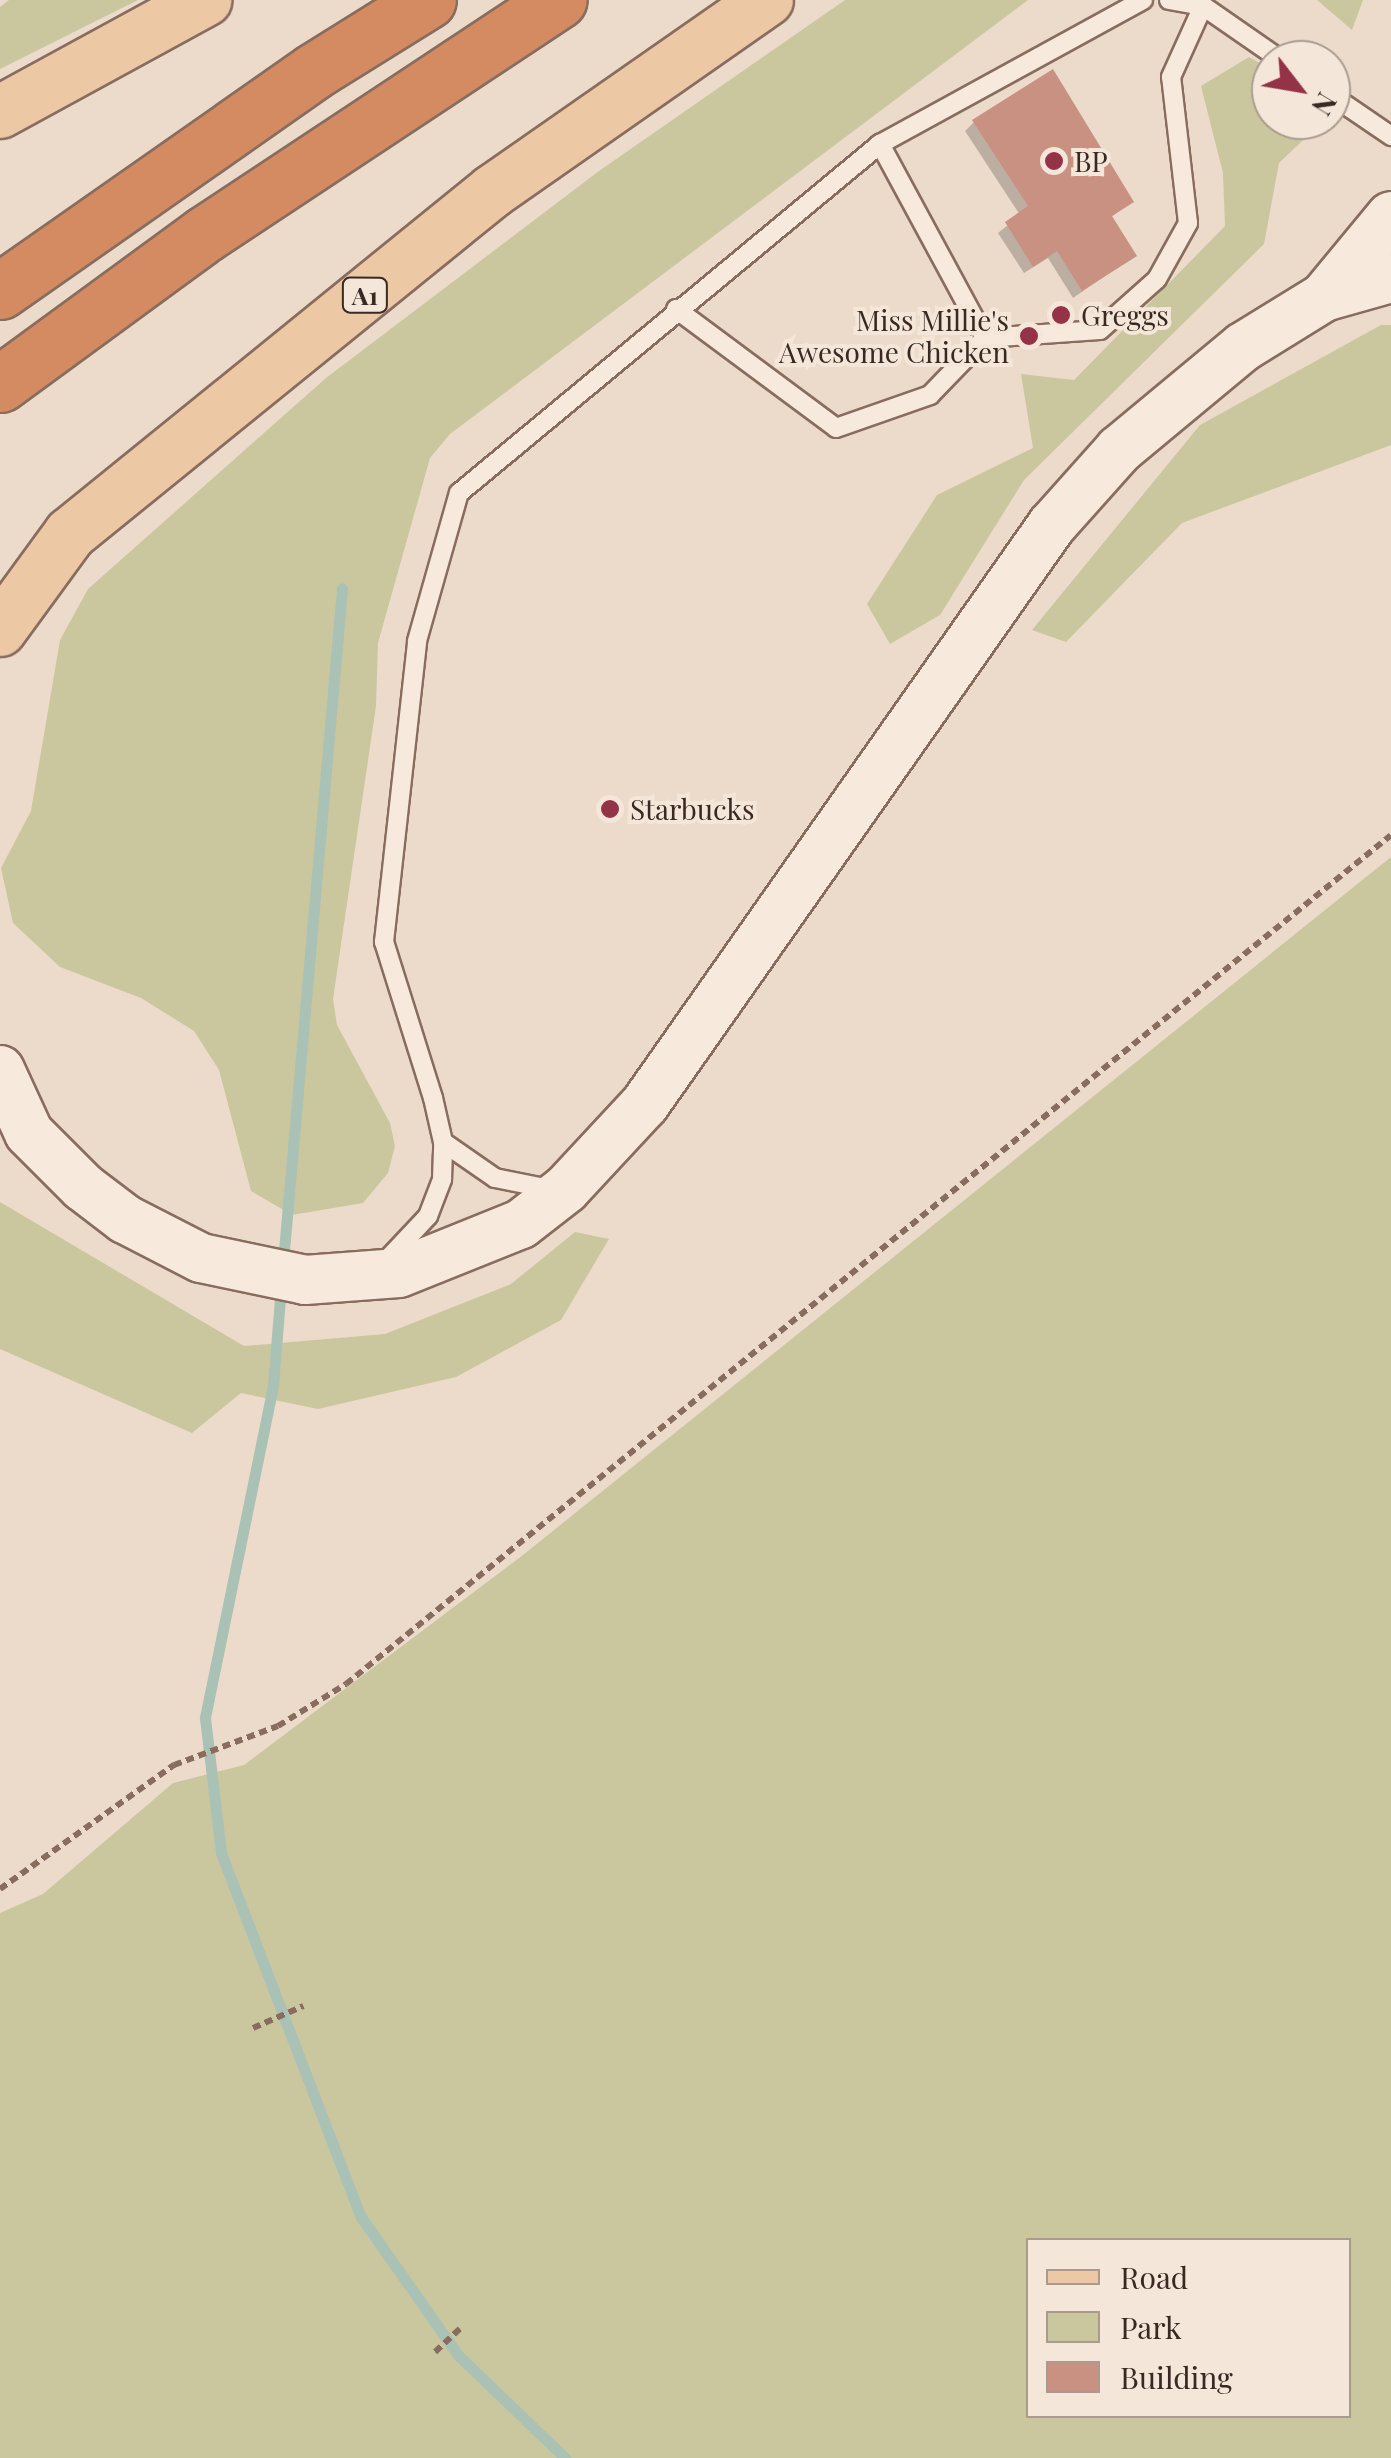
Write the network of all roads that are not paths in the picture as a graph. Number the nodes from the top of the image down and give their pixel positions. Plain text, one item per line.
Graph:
1 (205, 0) edge
2 (428, 0) edge
3 (558, 0) edge
4 (767, 0) edge
5 (1143, 0) edge
6 (1169, 0) edge
7 (1202, 6) junction
8 (1252, 40) edge
9 (1351, 109) edge
10 (0, 112) edge
11 (1391, 136) edge
12 (880, 144) junction
13 (1391, 216) edge
14 (1391, 278) edge
15 (0, 291) edge
16 (1324, 297) junction
17 (676, 309) junction
18 (985, 338) junction
19 (0, 384) edge
20 (0, 630) edge
21 (0, 1070) edge
22 (15, 1127) edge
23 (443, 1142) junction
24 (566, 1190) junction
25 (373, 1275) junction

1 - 10 main road
2 - 15 highway
3 - 19 highway
4 - 20 main road, A1
5 - 12 lane
6 - 7 lane
7 - 8 lane
7 - 18 lane
9 - 11 lane
12 - 17 lane
12 - 18 lane
13 - 16 main road
14 - 16 main road
16 - 24 main road
17 - 18 lane
17 - 23 lane
21 - 22 main road
22 - 25 main road
23 - 24 lane
23 - 25 lane
24 - 25 main road

